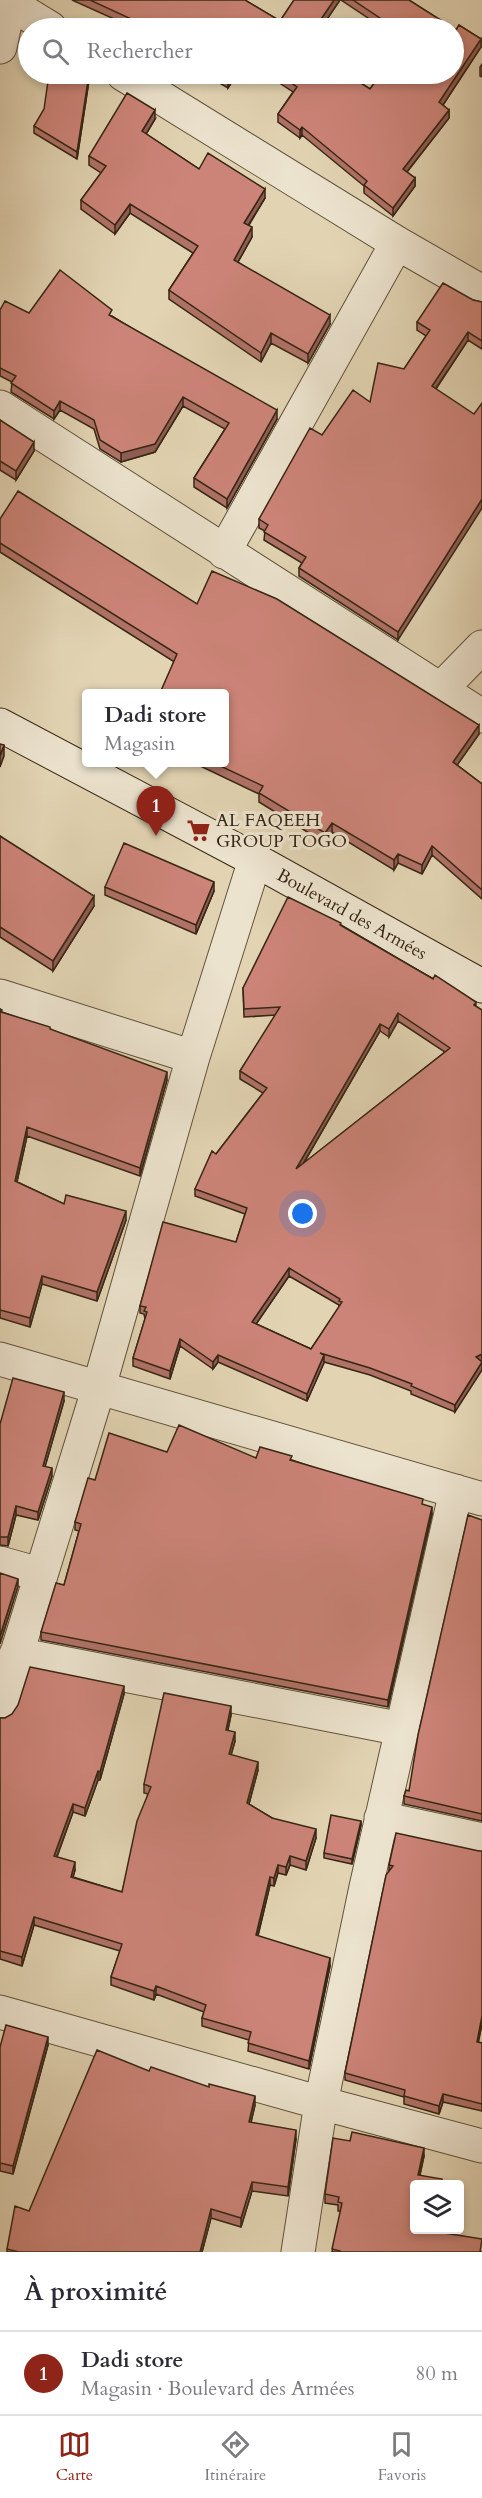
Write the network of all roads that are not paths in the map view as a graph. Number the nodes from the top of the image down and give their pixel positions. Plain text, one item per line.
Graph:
1 (10, 2) edge
2 (35, 18) edge
3 (0, 47) edge
4 (139, 84) edge
5 (397, 243) junction
6 (482, 292) edge
7 (0, 407) edge
8 (224, 552) junction
9 (482, 647) edge
10 (441, 689) junction
11 (482, 716) edge
12 (0, 725) edge
13 (255, 860) junction
14 (482, 986) edge
15 (0, 996) edge
16 (193, 1057) junction
17 (0, 1359) edge
18 (99, 1387) junction
19 (469, 1495) edge
20 (0, 1563) edge
21 (39, 1574) junction
22 (16, 1654) junction
23 (0, 1708) edge
24 (402, 1729) junction
25 (381, 1818) junction
26 (482, 1840) edge
27 (0, 2012) edge
28 (321, 2103) junction
29 (482, 2146) edge
30 (298, 2252) edge

1 - 2 street
1 - 3 street
4 - 5 street
5 - 6 street
5 - 8 street
7 - 8 street
8 - 10 street
9 - 10 street
10 - 11 street
12 - 13 street, Boulevard des Armées
13 - 14 street, Boulevard des Armées
13 - 16 street
15 - 16 street
16 - 18 street
17 - 18 street
18 - 19 street
18 - 21 street
19 - 24 street
20 - 21 street
21 - 22 street
22 - 23 street
22 - 24 street
24 - 25 street
25 - 26 street
25 - 28 street
27 - 28 street
28 - 29 street
28 - 30 street

